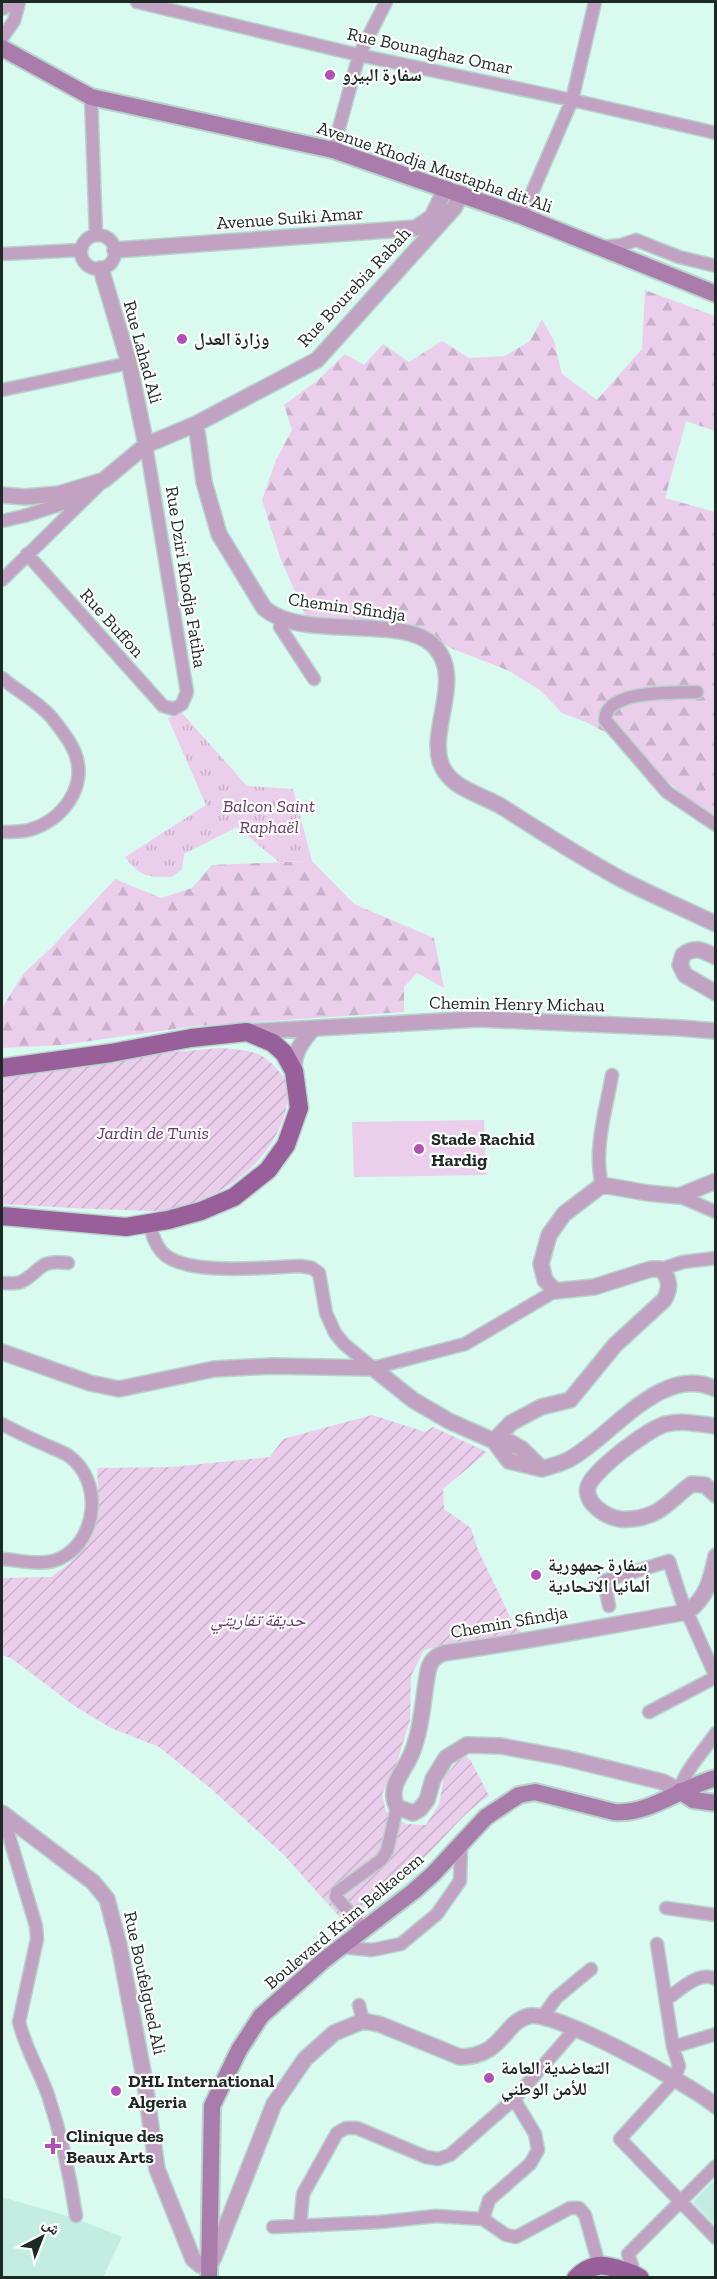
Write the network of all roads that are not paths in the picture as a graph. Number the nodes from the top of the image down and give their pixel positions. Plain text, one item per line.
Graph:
1 (17, 2) edge
2 (137, 2) edge
3 (386, 2) edge
4 (595, 2) edge
5 (170, 5) edge
6 (2, 9) edge
7 (2, 38) edge
8 (2, 48) edge
9 (359, 55) junction
10 (91, 97) junction
11 (572, 100) junction
12 (716, 133) edge
13 (333, 150) junction
14 (454, 191) junction
15 (522, 216) junction
16 (429, 226) junction
17 (96, 235) junction
18 (602, 247) junction
19 (81, 250) junction
20 (115, 250) junction
21 (2, 254) edge
22 (716, 266) edge
23 (101, 269) junction
24 (716, 294) edge
25 (129, 363) junction
26 (2, 390) edge
27 (196, 424) junction
28 (146, 445) junction
29 (105, 480) junction
30 (2, 495) edge
31 (89, 495) junction
32 (2, 521) edge
33 (27, 554) junction
34 (2, 580) edge
35 (282, 619) junction
36 (2, 680) edge
37 (314, 680) dead end
38 (697, 692) dead end
39 (174, 709) joint
40 (716, 825) edge
41 (2, 832) edge
42 (716, 924) edge
43 (716, 957) edge
44 (716, 993) edge
45 (314, 1028) junction
46 (716, 1031) edge
47 (247, 1032) junction
48 (2, 1068) edge
49 (294, 1071) junction
50 (612, 1075) dead end
51 (716, 1181) edge
52 (602, 1185) junction
53 (679, 1196) junction
54 (716, 1212) edge
55 (2, 1216) edge
56 (149, 1223) junction
57 (716, 1258) edge
58 (68, 1263) dead end
59 (661, 1269) junction
60 (2, 1283) edge
61 (555, 1291) junction
62 (2, 1352) edge
63 (373, 1368) junction
64 (716, 1389) edge
65 (2, 1424) edge
66 (716, 1426) edge
67 (494, 1441) junction
68 (716, 1495) edge
69 (716, 1556) edge
70 (2, 1559) edge
71 (710, 1595) edge
72 (609, 1606) dead end
73 (687, 1612) junction
74 (716, 1677) edge
75 (650, 1712) dead end
76 (716, 1733) edge
77 (716, 1778) edge
78 (680, 1791) junction
79 (716, 1803) edge
80 (397, 1807) junction
81 (2, 1813) edge
82 (461, 1844) junction
83 (666, 1908) dead end
84 (716, 1915) edge
85 (365, 1930) junction
86 (657, 1944) dead end
87 (342, 1947) junction
88 (591, 1970) dead end
89 (716, 1979) edge
90 (667, 1999) junction
91 (359, 2006) dead end
92 (543, 2016) junction
93 (363, 2021) junction
94 (716, 2026) edge
95 (576, 2028) junction
96 (716, 2033) edge
97 (673, 2048) junction
98 (674, 2080) junction
99 (514, 2099) junction
100 (716, 2106) edge
101 (716, 2166) edge
102 (679, 2201) junction
103 (76, 2216) dead end
104 (483, 2219) junction
105 (300, 2225) junction
106 (273, 2227) dead end
107 (716, 2238) edge
108 (599, 2265) junction
109 (208, 2270) edge
110 (636, 2276) edge
111 (576, 2277) edge

1 - 6 street
1 - 7 street
2 - 5 street, Rue Bounaghaz Omar
3 - 9 street
4 - 11 street
5 - 9 street, Rue Bounaghaz Omar
8 - 10 main road, Avenue Khodja Mustapha dit Ali
9 - 11 street, Rue Bounaghaz Omar
9 - 13 street
10 - 13 main road, Avenue Khodja Mustapha dit Ali
10 - 17 street
11 - 12 street, Rue Bounaghaz Omar
11 - 15 street
13 - 14 main road, Avenue Khodja Mustapha dit Ali
14 - 15 main road, Avenue Khodja Mustapha dit Ali
14 - 16 street, Rue Bourebia Rabah
15 - 18 main road, Avenue Khodja Mustapha dit Ali
16 - 20 street, Avenue Suiki Amar
16 - 27 street, Rue Bourebia Rabah
17 - 19 street
17 - 20 street
18 - 22 street
18 - 24 main road, Avenue Khodja Mustapha dit Ali
19 - 21 street
19 - 23 street
20 - 23 street
23 - 25 street, Rue Lahad Ali
25 - 26 street
25 - 28 street, Rue Lahad Ali
27 - 28 street, Rue Bourebia Rabah
27 - 35 street, Chemin Sfindja
28 - 29 street, Rue Bourebia Rabah
28 - 39 street, Rue Dziri Khodja Fatiha
29 - 30 street
29 - 31 street, Rue Bourebia Rabah
31 - 32 street
31 - 33 street, Rue Bourebia Rabah
33 - 34 street, Rue Bourebia Rabah
33 - 39 street, Rue Buffon
35 - 37 street
35 - 42 street, Chemin Sfindja
36 - 41 street
38 - 40 street
43 - 44 street
45 - 46 street, Chemin Henry Michau
45 - 47 street, Chemin Henry Michau
45 - 49 street
47 - 48 main road
47 - 49 main road
49 - 56 main road
50 - 52 street
51 - 53 street
52 - 53 street
52 - 61 street
53 - 54 street
55 - 56 main road
56 - 63 street
57 - 59 street
58 - 60 street
59 - 61 street
59 - 67 street
61 - 63 street
62 - 63 street
63 - 67 street
64 - 67 street
65 - 70 street
66 - 68 street
69 - 71 street
71 - 73 street
72 - 73 street
73 - 74 street
73 - 80 street, Chemin Sfindja
74 - 75 street
76 - 78 street
77 - 78 main road, Boulevard Krim Belkacem
78 - 79 main road
78 - 80 street
78 - 82 main road, Boulevard Krim Belkacem
80 - 85 street
81 - 103 street
81 - 109 street, Rue Boufelgued Ali
82 - 85 main road, Boulevard Krim Belkacem
82 - 87 street
83 - 84 street
85 - 87 main road, Boulevard Krim Belkacem
86 - 90 street
87 - 109 main road, Boulevard Krim Belkacem
88 - 92 street
89 - 90 street
90 - 97 street
91 - 93 street
92 - 93 street
92 - 95 street
93 - 109 street
94 - 96 street
95 - 98 street
95 - 99 street
96 - 97 street
97 - 98 street
98 - 100 street
98 - 102 street
99 - 104 street
99 - 105 street
101 - 102 street
102 - 107 street
102 - 110 street
104 - 105 street
104 - 108 street
105 - 106 street
108 - 110 main road
108 - 111 main road

